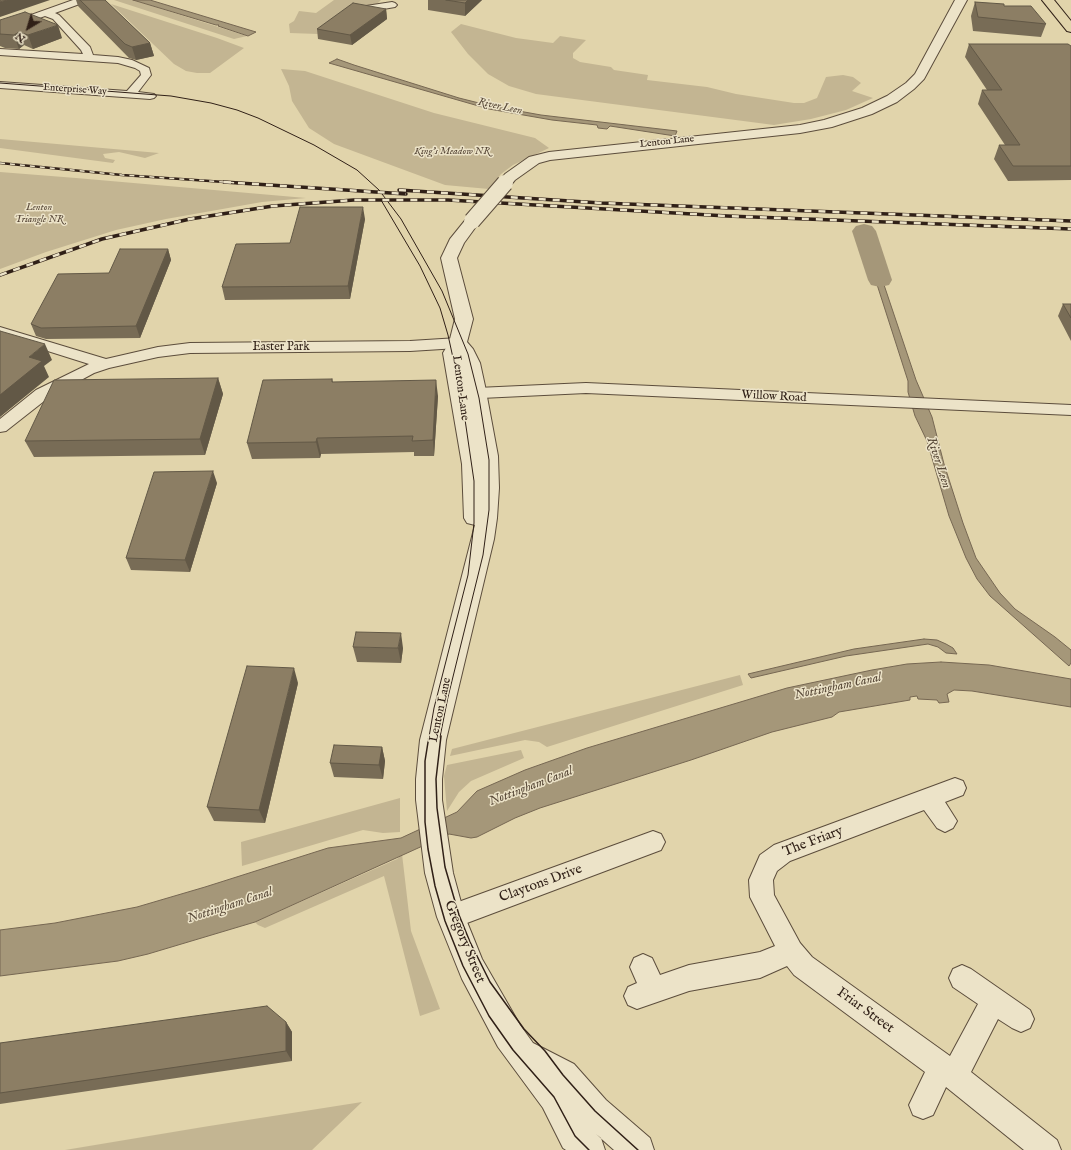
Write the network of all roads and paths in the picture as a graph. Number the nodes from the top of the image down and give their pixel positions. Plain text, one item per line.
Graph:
1 (82, 0) edge
2 (961, 0) edge
3 (1048, 0) edge
4 (392, 3) edge
5 (366, 9) edge
6 (46, 13) junction
7 (398, 14) dead end
8 (0, 29) edge
9 (1071, 29) edge
10 (0, 52) edge
11 (89, 58) junction
12 (0, 85) edge
13 (130, 94) junction
14 (150, 96) dead end
15 (0, 331) edge
16 (458, 343) junction
17 (105, 364) junction
18 (477, 393) junction
19 (463, 407) junction
20 (1071, 410) edge
21 (0, 427) edge
22 (473, 577) junction
23 (955, 788) dead end
24 (929, 798) junction
25 (945, 822) dead end
26 (653, 842) dead end
27 (435, 846) joint
28 (451, 917) junction
29 (791, 952) junction
30 (643, 967) dead end
31 (962, 978) dead end
32 (994, 1000) junction
33 (1021, 1019) dead end
34 (521, 1052) junction
35 (948, 1072) junction
36 (923, 1105) dead end
37 (589, 1150) edge
38 (638, 1150) edge
39 (1047, 1150) edge

1 - 6 street
2 - 16 street, Lenton Lane, bridge
3 - 9 highway
4 - 5 street
4 - 7 street
6 - 8 street
6 - 11 street
10 - 11 street
11 - 13 street
12 - 13 street, Enterprise Way
13 - 14 street, Enterprise Way
15 - 17 street
16 - 17 street, Easter Park
16 - 18 street, Lenton Lane
16 - 19 street, Lenton Lane
17 - 21 street, Easter Park
18 - 19 street
18 - 20 street, Willow Road
18 - 22 street, Lenton Lane
19 - 22 street, Lenton Lane
22 - 27 street, Lenton Lane
23 - 24 street, The Friary
24 - 25 street
24 - 29 street, The Friary
26 - 28 street, Claytons Drive
27 - 28 street, Gregory Street
28 - 34 street, Gregory Street
29 - 30 street
29 - 35 street, Friar Street
31 - 32 street
32 - 33 street
32 - 35 street
34 - 37 street, Gregory Street
34 - 38 street, Gregory Street
35 - 36 street
35 - 39 street, Friar Street

